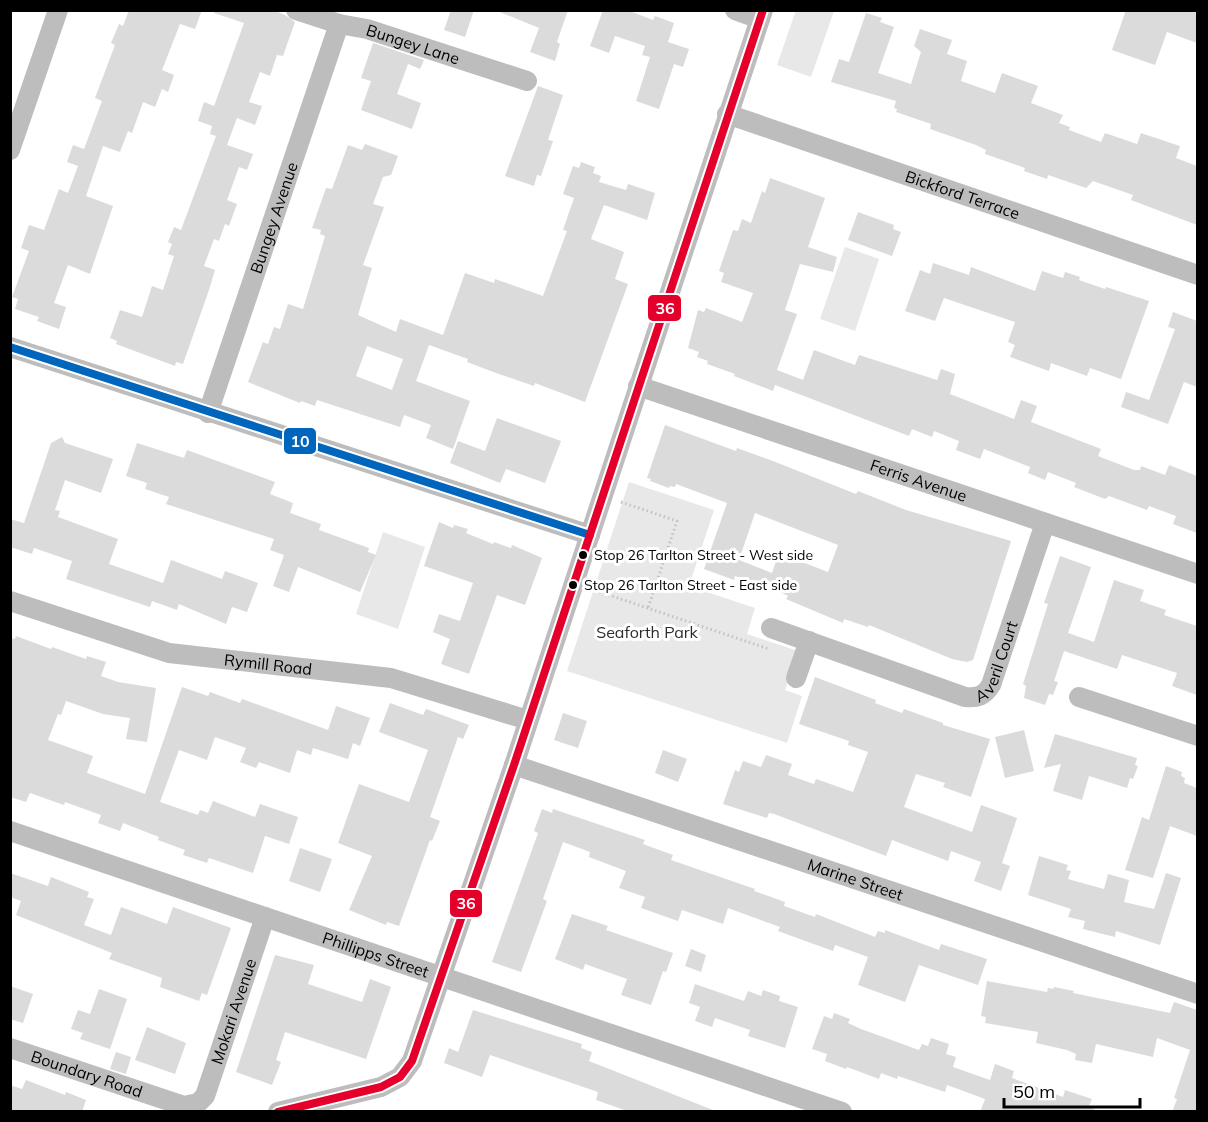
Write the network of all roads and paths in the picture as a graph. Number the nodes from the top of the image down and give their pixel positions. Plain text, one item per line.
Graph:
1 (58, 10) edge
2 (296, 10) edge
3 (735, 10) edge
4 (761, 15) edge
5 (339, 24) junction
6 (527, 81) dead end
7 (727, 114) junction
8 (12, 143) edge
9 (1197, 275) edge
10 (10, 347) edge
11 (638, 386) junction
12 (208, 413) junction
13 (603, 495) junction
14 (1045, 523) junction
15 (590, 535) junction
16 (1197, 574) edge
17 (574, 583) junction
18 (10, 601) edge
19 (648, 608) junction
20 (771, 628) dead end
21 (809, 641) junction
22 (769, 649) dead end
23 (796, 678) dead end
24 (1079, 697) dead end
25 (528, 720) junction
26 (1197, 736) edge
27 (514, 765) junction
28 (10, 831) edge
29 (265, 917) junction
30 (442, 976) junction
31 (1197, 994) edge
32 (10, 1048) edge
33 (198, 1103) joint
34 (278, 1112) edge
35 (842, 1112) edge

1 - 8 street
2 - 5 street, Bungey Lane
3 - 4 street
4 - 7 street
5 - 6 street, Bungey Lane
5 - 12 street, Bungey Avenue
7 - 9 street, Bickford Terrace
7 - 11 street
10 - 12 street
11 - 13 street
11 - 14 street, Ferris Avenue
12 - 15 street
13 - 15 street
13 - 19 path
14 - 16 street, Ferris Avenue
14 - 21 street, Averil Court
15 - 17 street
17 - 19 path
17 - 25 street
18 - 25 street, Rymill Road
19 - 22 path
20 - 21 street, Averil Court
21 - 23 street
24 - 26 street
25 - 27 street
27 - 30 street
27 - 31 street, Marine Street
28 - 29 street, Phillipps Street
29 - 30 street, Phillipps Street
29 - 33 street, Mokari Avenue
30 - 34 street
30 - 35 street, Phillipps Street
32 - 33 street, Boundary Road

